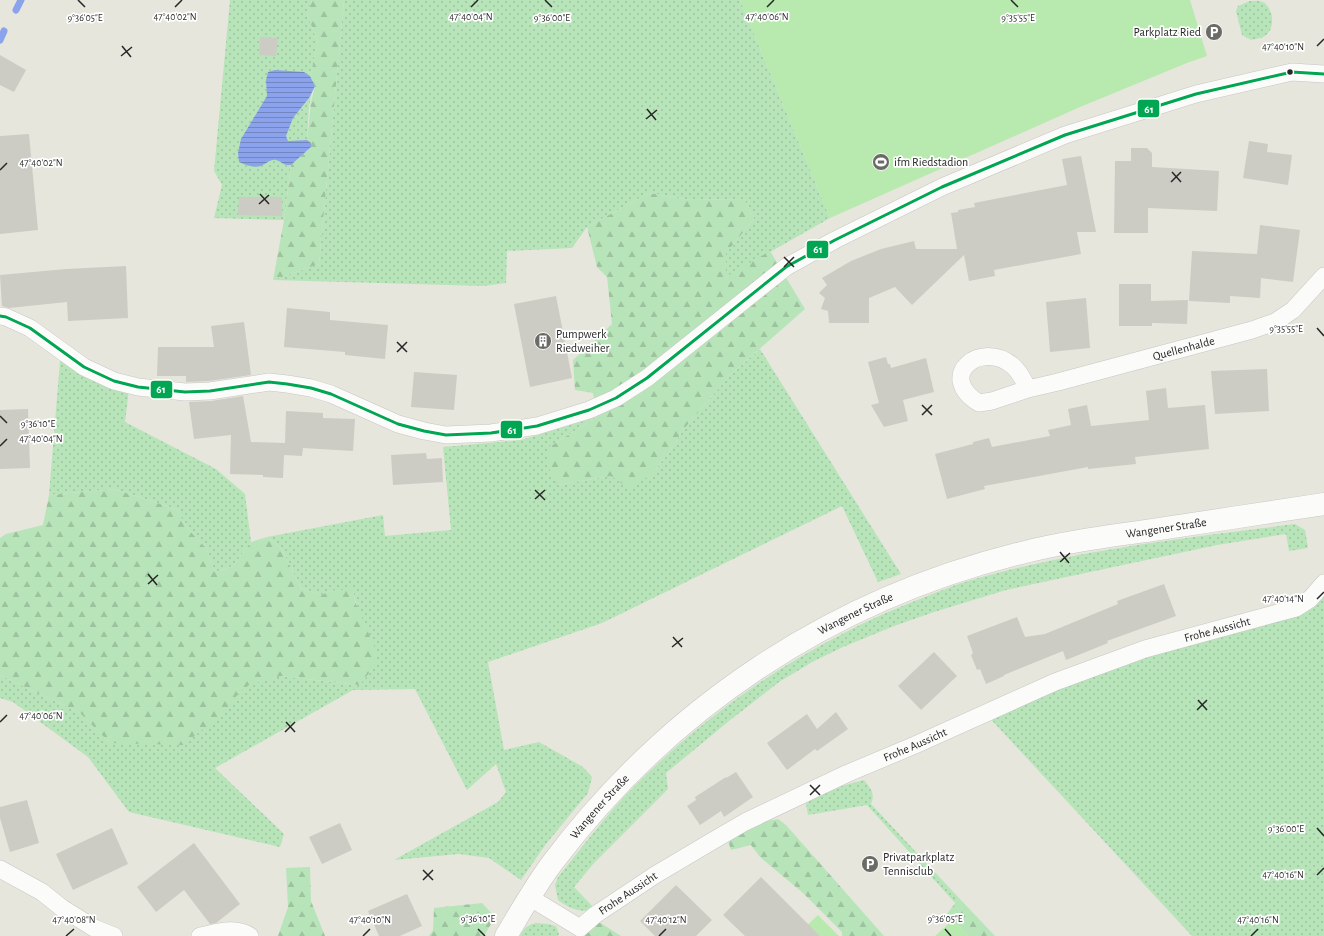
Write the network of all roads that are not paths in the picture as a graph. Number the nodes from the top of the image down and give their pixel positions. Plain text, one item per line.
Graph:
1 (1324, 74) edge
2 (1324, 276) edge
3 (0, 316) edge
4 (1028, 389) dead end
5 (1324, 504) edge
6 (1324, 583) edge
7 (0, 869) edge
8 (529, 897) junction
9 (114, 936) edge
10 (200, 936) edge
11 (250, 936) edge
12 (506, 936) edge

1 - 3 street
2 - 4 street, Quellenhalde
5 - 8 main road, Wangener Straße
6 - 8 street, Frohe Aussicht
7 - 9 street
8 - 12 main road, Wangener Straße
10 - 11 street

